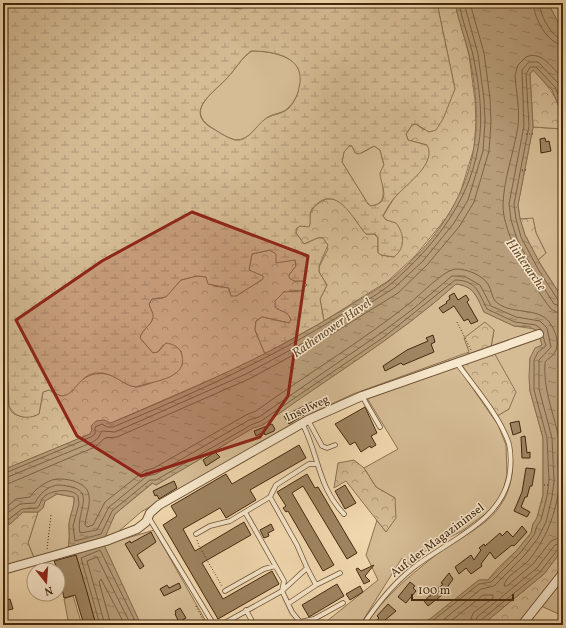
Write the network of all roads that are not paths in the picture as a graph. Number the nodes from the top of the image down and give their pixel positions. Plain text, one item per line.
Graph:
1 (539, 334) dead end
2 (457, 362) junction
3 (362, 396) junction
4 (305, 421) junction
5 (380, 427) dead end
6 (335, 445) dead end
7 (317, 464) junction
8 (270, 497) junction
9 (246, 512) junction
10 (344, 514) dead end
11 (148, 517) junction
12 (196, 534) road end
13 (274, 566) junction
14 (306, 568) junction
15 (3, 570) edge
16 (340, 573) dead end
17 (563, 573) edge
18 (316, 585) junction
19 (225, 591) road end
20 (282, 591) junction
21 (289, 603) junction
22 (343, 603) dead end
23 (246, 610) junction
24 (214, 625) edge
25 (221, 625) edge
26 (252, 625) edge
27 (363, 625) edge
28 (522, 625) edge

1 - 2 street, Inselweg
2 - 3 street, Inselweg
2 - 27 lane, Auf der Magazininsel
3 - 4 street, Inselweg
3 - 5 lane
4 - 6 lane
4 - 7 lane
4 - 11 street, Inselweg
7 - 8 lane
7 - 10 lane
8 - 9 lane
8 - 14 lane
9 - 12 lane
9 - 13 lane
11 - 15 street, Inselweg
11 - 24 lane
13 - 19 lane
13 - 20 lane
14 - 18 lane
14 - 20 lane
16 - 18 lane
17 - 28 street
18 - 21 lane
20 - 21 lane
20 - 23 lane
21 - 22 lane
23 - 25 lane
23 - 26 lane

